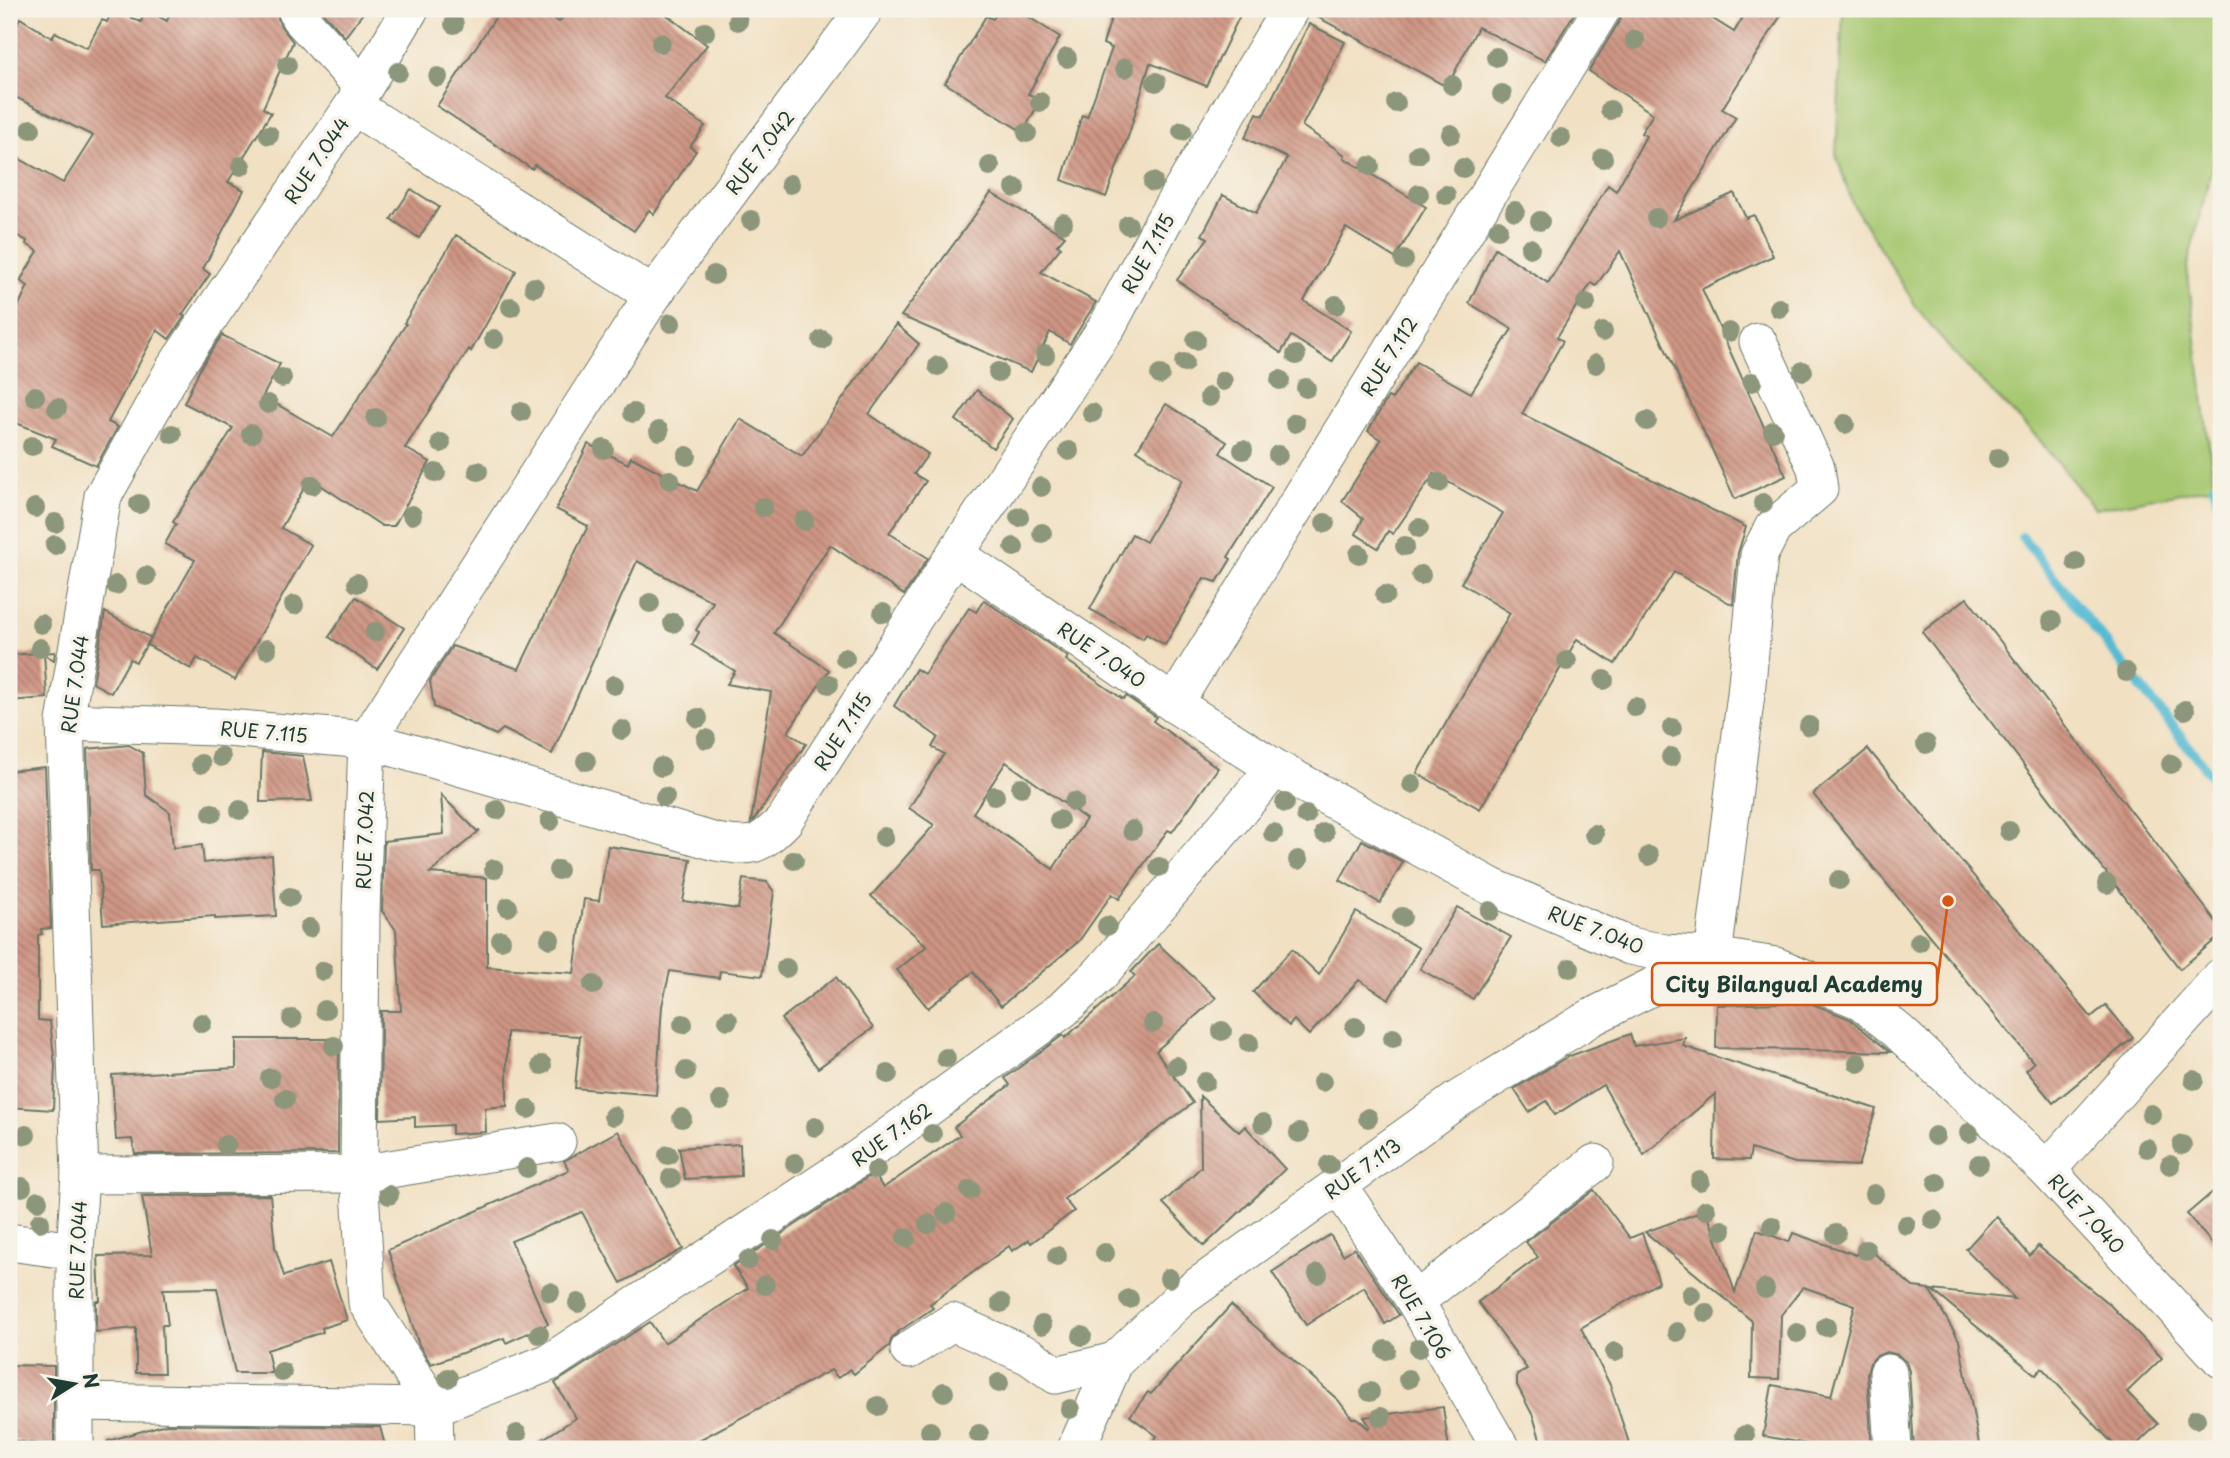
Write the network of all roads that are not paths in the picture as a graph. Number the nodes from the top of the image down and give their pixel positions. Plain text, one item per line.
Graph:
1 (296, 9) edge
2 (410, 9) edge
3 (865, 9) edge
4 (1290, 9) edge
5 (1602, 9) edge
6 (358, 97) junction
7 (653, 295) junction
8 (1758, 342) dead end
9 (955, 554) junction
10 (1174, 704) junction
11 (65, 722) junction
12 (367, 740) junction
13 (1275, 768) junction
14 (1713, 956) junction
15 (2221, 977) edge
16 (557, 1142) dead end
17 (1595, 1163) dead end
18 (2047, 1170) junction
19 (359, 1174) junction
20 (80, 1175) junction
21 (1338, 1185) junction
22 (9, 1242) edge
23 (75, 1251) junction
24 (1415, 1301) junction
25 (909, 1350) dead end
26 (2221, 1359) edge
27 (1115, 1361) junction
28 (1888, 1373) dead end
29 (75, 1402) junction
30 (434, 1407) junction
31 (75, 1449) edge
32 (435, 1449) edge
33 (1076, 1449) edge
34 (1501, 1449) edge
35 (1893, 1449) edge

1 - 6 street
2 - 6 street, RUE 7.044
3 - 7 street, RUE 7.042
4 - 9 street, RUE 7.115
5 - 10 street, RUE 7.112
6 - 7 street
6 - 11 street, RUE 7.044
7 - 12 street, RUE 7.042
8 - 14 street
9 - 10 street, RUE 7.040
9 - 12 street, RUE 7.115
10 - 13 street, RUE 7.040
11 - 12 street, RUE 7.115
11 - 20 street, RUE 7.044
12 - 19 street, RUE 7.042
13 - 14 street, RUE 7.040
13 - 30 street, RUE 7.162
14 - 18 street, RUE 7.040
14 - 21 street, RUE 7.113
15 - 18 street
16 - 19 street
17 - 24 street
18 - 26 street, RUE 7.040
19 - 20 street
19 - 30 street, RUE 7.042
20 - 23 street, RUE 7.044
21 - 24 street, RUE 7.106
21 - 27 street, RUE 7.113
22 - 23 street
23 - 29 street, RUE 7.044
24 - 34 street, RUE 7.106
25 - 27 street
27 - 33 street, RUE 7.113
28 - 35 street
29 - 30 street
29 - 31 street, RUE 7.044
30 - 32 street

